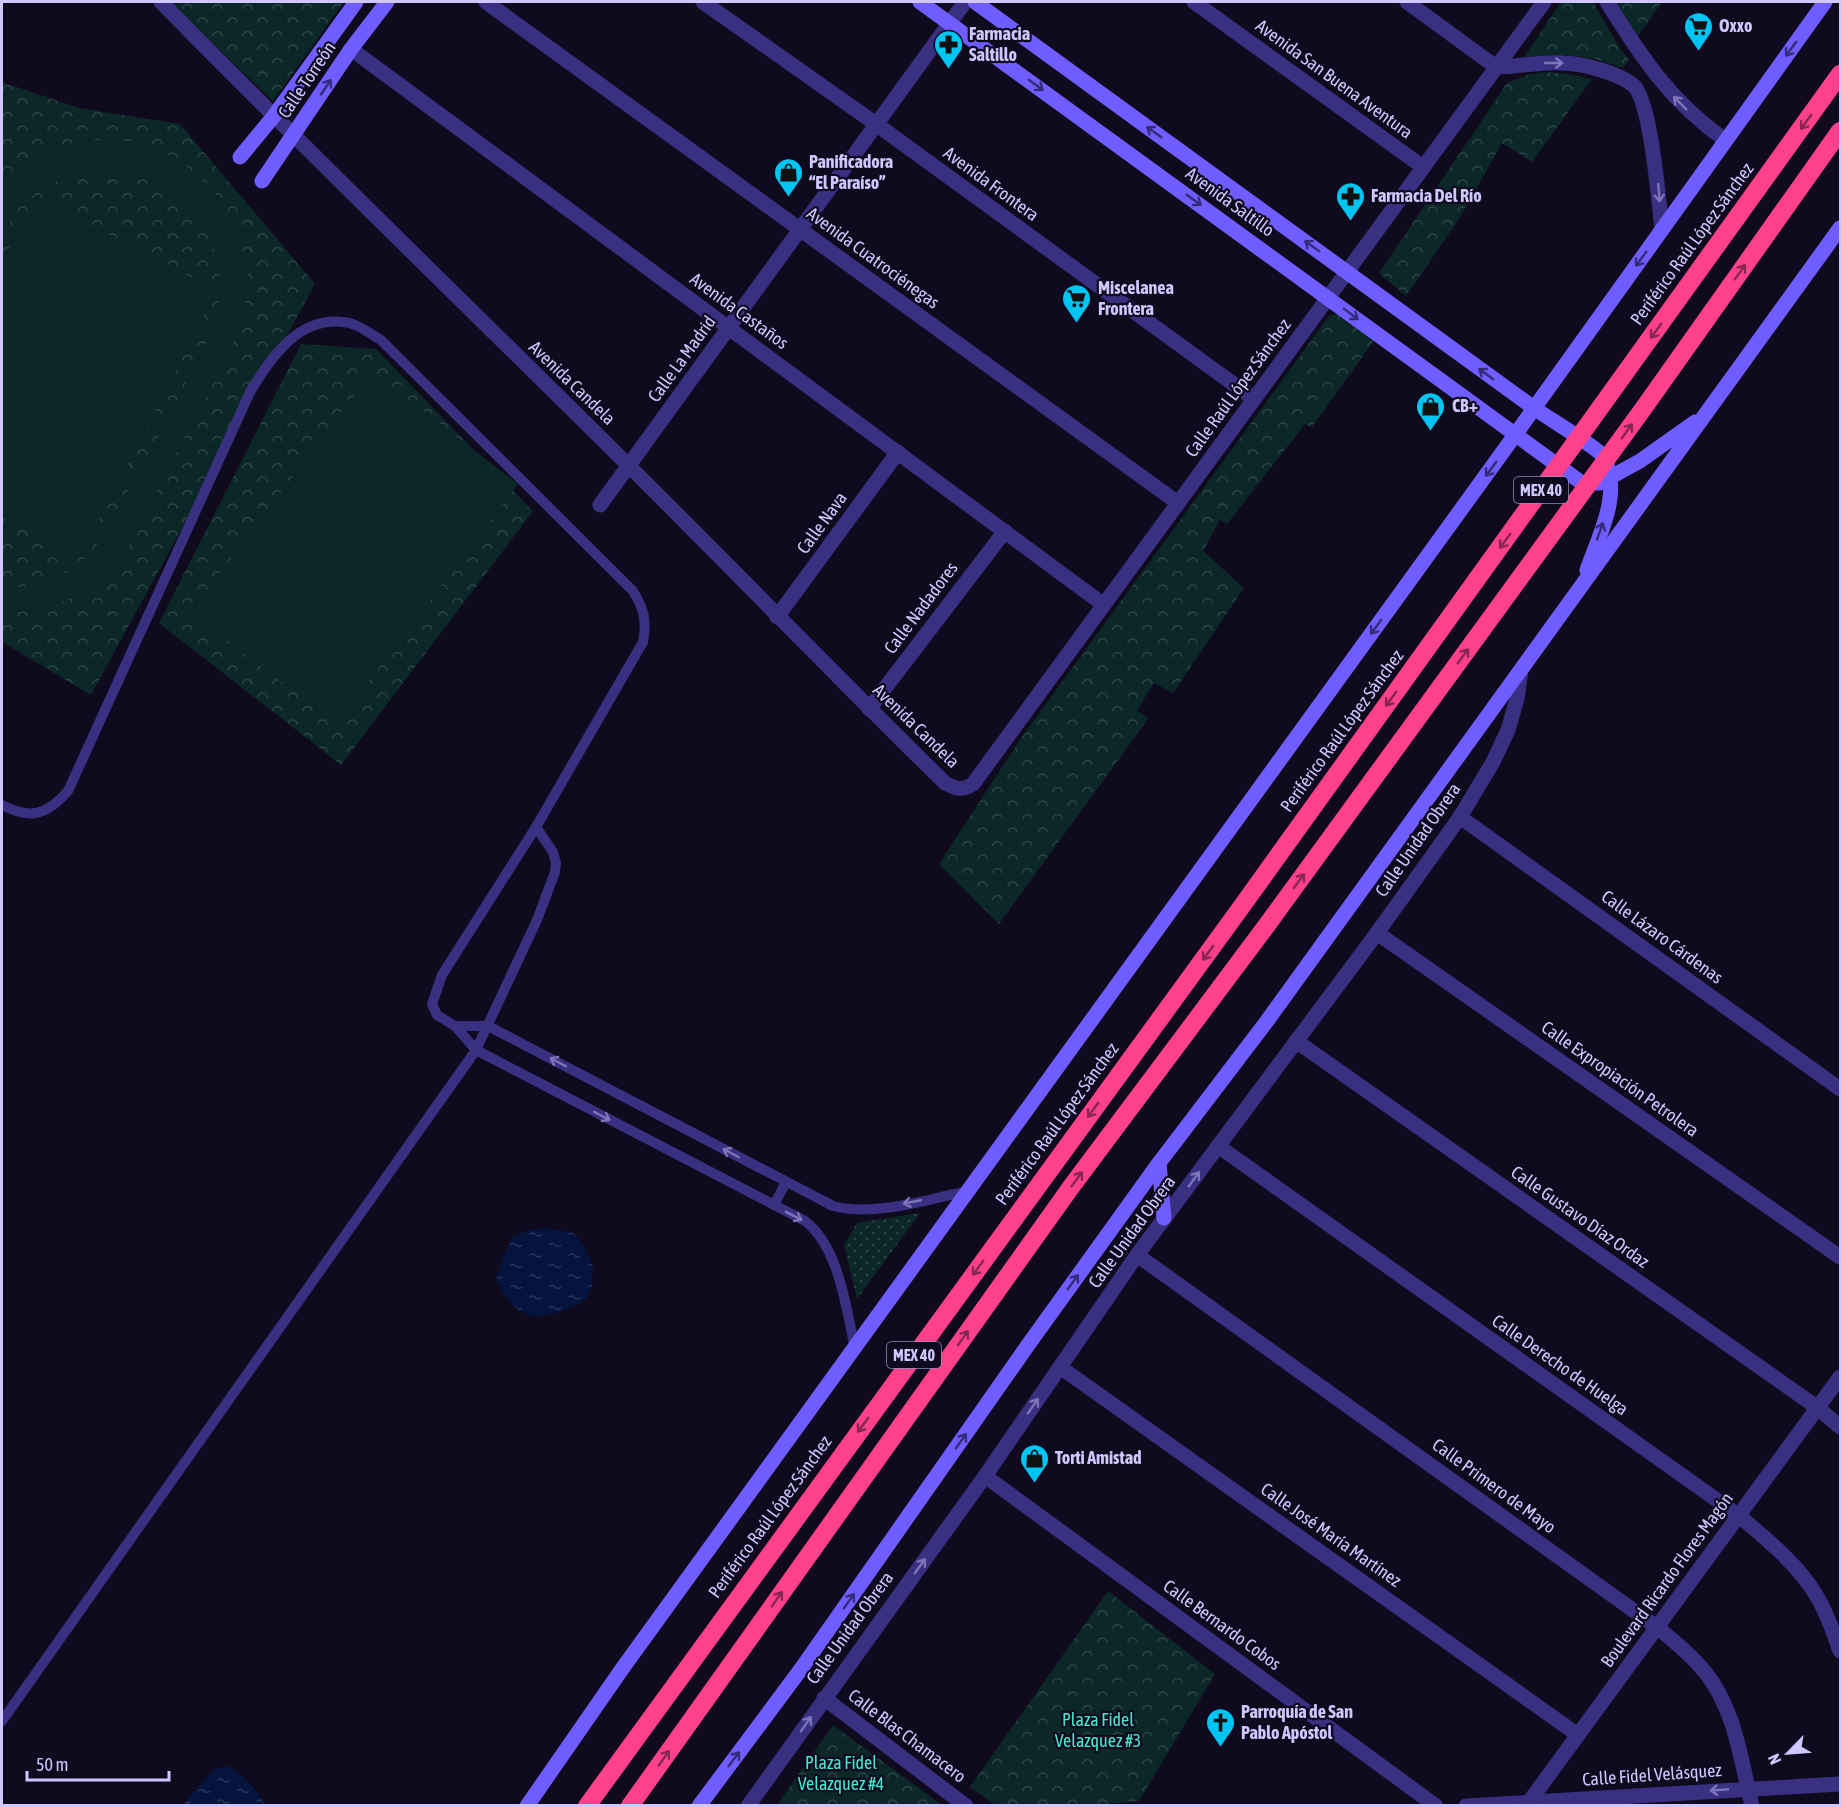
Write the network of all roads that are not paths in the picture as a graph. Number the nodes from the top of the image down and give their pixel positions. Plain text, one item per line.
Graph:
1 (161, 2) edge
2 (356, 2) edge
3 (387, 2) edge
4 (486, 2) edge
5 (704, 2) edge
6 (920, 2) edge
7 (965, 2) edge
8 (975, 2) edge
9 (1194, 2) edge
10 (1407, 2) edge
11 (1544, 2) edge
12 (1607, 2) edge
13 (1825, 2) edge
14 (950, 23) junction
15 (351, 49) junction
16 (1496, 67) junction
17 (1840, 74) edge
18 (274, 116) junction
19 (876, 124) junction
20 (1840, 130) edge
21 (293, 136) junction
22 (1725, 140) junction
23 (240, 157) dead end
24 (1423, 167) junction
25 (262, 181) dead end
26 (1840, 228) edge
27 (800, 229) junction
28 (1662, 230) junction
29 (1347, 272) junction
30 (1328, 297) junction
31 (729, 327) junction
32 (1254, 399) junction
33 (1534, 408) junction
34 (1707, 413) junction
35 (1515, 435) junction
36 (898, 452) junction
37 (629, 466) junction
38 (1610, 477) junction
39 (1178, 503) junction
40 (600, 505) dead end
41 (1005, 531) junction
42 (1582, 586) junction
43 (1104, 605) junction
44 (777, 617) junction
45 (1521, 670) junction
46 (869, 709) junction
47 (957, 790) joint
48 (2, 805) edge
49 (1460, 817) junction
50 (536, 827) junction
51 (1377, 933) junction
52 (455, 1026) junction
53 (488, 1026) junction
54 (1296, 1041) junction
55 (476, 1050) junction
56 (1840, 1089) edge
57 (1218, 1146) junction
58 (1160, 1163) junction
59 (786, 1182) junction
60 (969, 1191) junction
61 (774, 1205) junction
62 (1164, 1218) junction
63 (1137, 1255) junction
64 (1840, 1257) edge
65 (855, 1348) junction
66 (1060, 1367) junction
67 (1840, 1377) edge
68 (1818, 1408) junction
69 (1840, 1427) edge
70 (985, 1476) junction
71 (1738, 1515) junction
72 (1658, 1628) junction
73 (1840, 1651) edge
74 (824, 1698) junction
75 (2, 1721) edge
76 (1578, 1735) junction
77 (610, 1772) junction
78 (1840, 1784) edge
79 (1748, 1788) junction
80 (1527, 1804) edge
81 (527, 1806) edge
82 (578, 1806) edge
83 (587, 1806) edge
84 (630, 1806) edge
85 (699, 1806) edge
86 (748, 1806) edge
87 (966, 1806) edge
88 (1436, 1806) edge
89 (1466, 1806) edge
90 (1752, 1806) edge

1 - 18 street, Avenida Candela
2 - 18 main road, Calle Torreón
3 - 15 main road, Calle Torreón
4 - 27 street, Avenida Cuatrociénegas
5 - 19 street, Avenida Frontera
6 - 14 main road, Avenida Saltillo
7 - 14 street, Calle La Madrid
29 -> 8 main road, Avenida Saltillo
9 - 24 street, Avenida San Buena Aventura
10 - 16 street
11 - 16 street, Calle Raúl López Sánchez
22 -> 12 street
13 -> 22 main road
14 - 19 street, Calle La Madrid
14 -> 30 main road, Avenida Saltillo
21 -> 15 main road, Calle Torreón
15 - 31 street, Avenida Castaños
16 - 24 street, Calle Raúl López Sánchez
16 -> 28 street
17 -> 77 highway, Periférico Raúl López Sánchez / MEX 40
18 - 21 street, Avenida Candela
18 - 23 main road, Calle Torreón
19 - 27 street, Calle La Madrid
19 - 32 street, Avenida Frontera
84 -> 20 highway, MEX 40
21 - 25 main road, Calle Torreón
21 - 37 street, Avenida Candela
22 - 28 main road
24 - 29 street, Calle Raúl López Sánchez
26 - 34 main road
27 - 31 street, Calle La Madrid
27 - 39 street, Avenida Cuatrociénegas
28 -> 33 main road
29 - 30 street, Calle Raúl López Sánchez
33 -> 29 main road, Avenida Saltillo
30 - 32 street, Calle Raúl López Sánchez
30 -> 35 main road, Avenida Saltillo
31 - 36 street, Avenida Castaños
31 - 37 street, Calle La Madrid
32 - 39 street, Calle Raúl López Sánchez
33 - 35 main road
33 - 38 main road
34 - 38 main road
34 - 42 main road
35 - 38 main road
35 -> 60 main road
36 - 41 street, Avenida Castaños
36 - 44 street, Calle Nava
37 - 40 street, Calle La Madrid
37 - 44 street, Avenida Candela
42 -> 38 main road
39 - 43 street, Calle Raúl López Sánchez
41 - 43 street, Avenida Castaños
41 - 46 street, Calle Nadadores
42 - 45 main road
43 - 47 street, Calle Raúl López Sánchez
44 - 46 street, Avenida Candela
45 - 49 street, Calle Unidad Obrera
45 - 58 main road
46 - 47 street, Avenida Candela
48 - 50 lane
49 - 51 street, Calle Unidad Obrera
49 - 56 street, Calle Lázaro Cárdenas
50 - 52 lane
50 - 53 lane
51 - 54 street, Calle Unidad Obrera
51 - 64 street, Calle Expropiación Petrolera
52 - 53 lane
52 - 55 lane
53 - 55 lane
59 -> 53 lane
54 - 57 street, Calle Unidad Obrera
54 - 68 street, Calle Gustavo Díaz Ordaz
55 -> 61 lane
55 - 75 lane
62 -> 57 street, Calle Unidad Obrera
57 - 71 street, Calle Derecho de Huelga
58 - 62 main road
85 -> 58 main road
60 -> 59 lane
59 - 61 lane
60 - 65 main road
61 -> 65 lane
62 - 63 street, Calle Unidad Obrera
63 - 66 street, Calle Unidad Obrera
63 - 72 street, Calle Primero de Mayo
65 - 81 main road
70 -> 66 street, Calle Unidad Obrera
66 - 76 street, Calle José María Martínez
67 - 68 street, Boulevard Ricardo Flores Magón
68 - 69 street, Calle Gustavo Díaz Ordaz
68 - 71 street, Boulevard Ricardo Flores Magón
74 -> 70 street, Calle Unidad Obrera
70 - 88 street, Calle Bernardo Cobos
71 - 72 street, Boulevard Ricardo Flores Magón
71 - 73 street, Calle Derecho de Huelga
72 - 76 street, Boulevard Ricardo Flores Magón
72 - 79 street, Calle Primero de Mayo
86 -> 74 street, Calle Unidad Obrera
74 - 87 street, Calle Blas Chamacero
76 - 80 street, Boulevard Ricardo Flores Magón
77 - 82 highway
77 - 83 highway, Periférico Raúl López Sánchez / MEX 40
78 - 79 street, Calle Fidel Velásquez
79 -> 80 street, Calle Fidel Velásquez
79 - 90 street, Calle Primero de Mayo
80 - 89 street, Calle Fidel Velásquez

